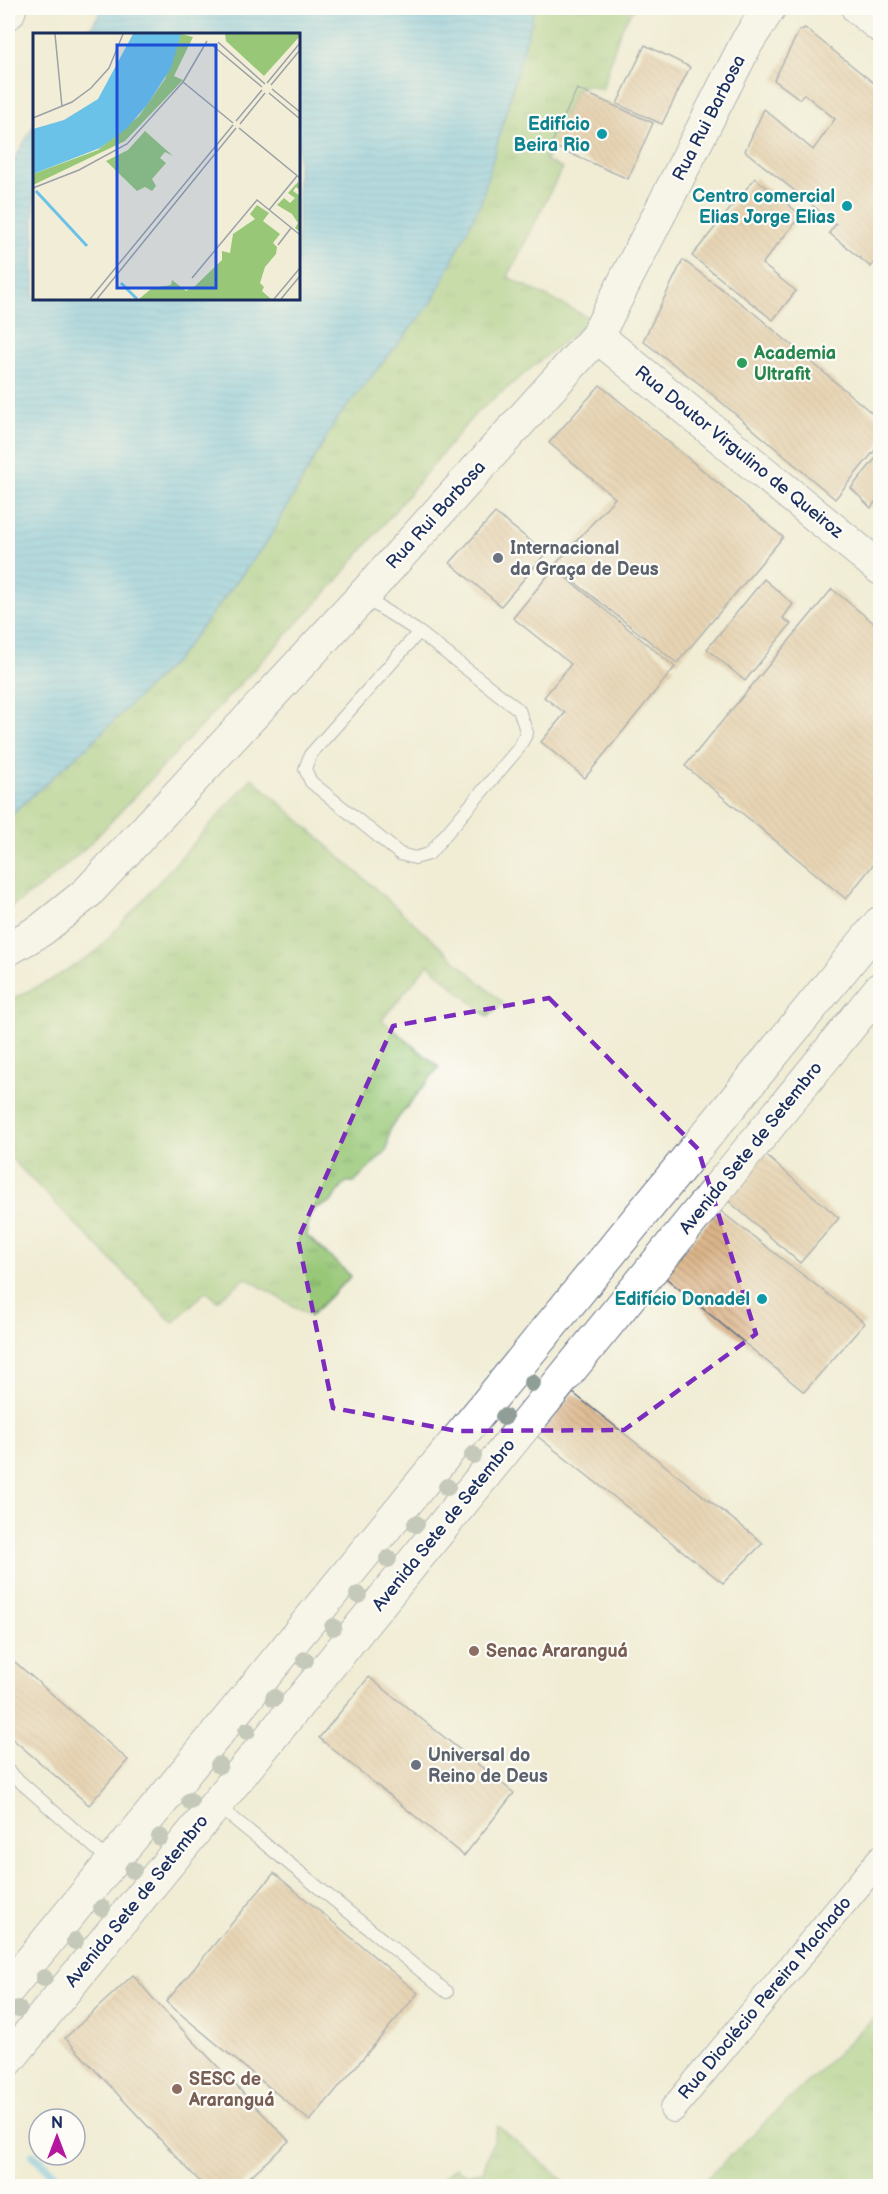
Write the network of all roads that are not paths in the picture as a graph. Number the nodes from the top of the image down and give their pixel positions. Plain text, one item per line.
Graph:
1 (10, 8) edge
2 (769, 8) edge
3 (858, 8) edge
4 (8, 13) edge
5 (880, 26) edge
6 (597, 336) junction
7 (880, 567) edge
8 (363, 596) junction
9 (419, 632) junction
10 (880, 922) edge
11 (8, 949) edge
12 (880, 989) edge
13 (8, 1771) edge
14 (216, 1804) junction
15 (880, 1859) edge
16 (111, 1862) junction
17 (8, 1989) edge
18 (447, 1992) dead end
19 (8, 2060) edge
20 (673, 2109) dead end

1 - 4 main road
2 - 6 main road, Rua Rui Barbosa
3 - 5 main road
6 - 7 main road, Rua Doutor Virgulino de Queiroz
6 - 8 main road, Rua Rui Barbosa
8 - 9 lane
8 - 11 main road, Rua Rui Barbosa
9 - 9 lane
10 - 16 main road
12 - 14 main road, Avenida Sete de Setembro
13 - 16 lane
14 - 18 lane
14 - 19 main road, Avenida Sete de Setembro
15 - 20 street, Rua Dioclécio Pereira Machado
16 - 17 main road

